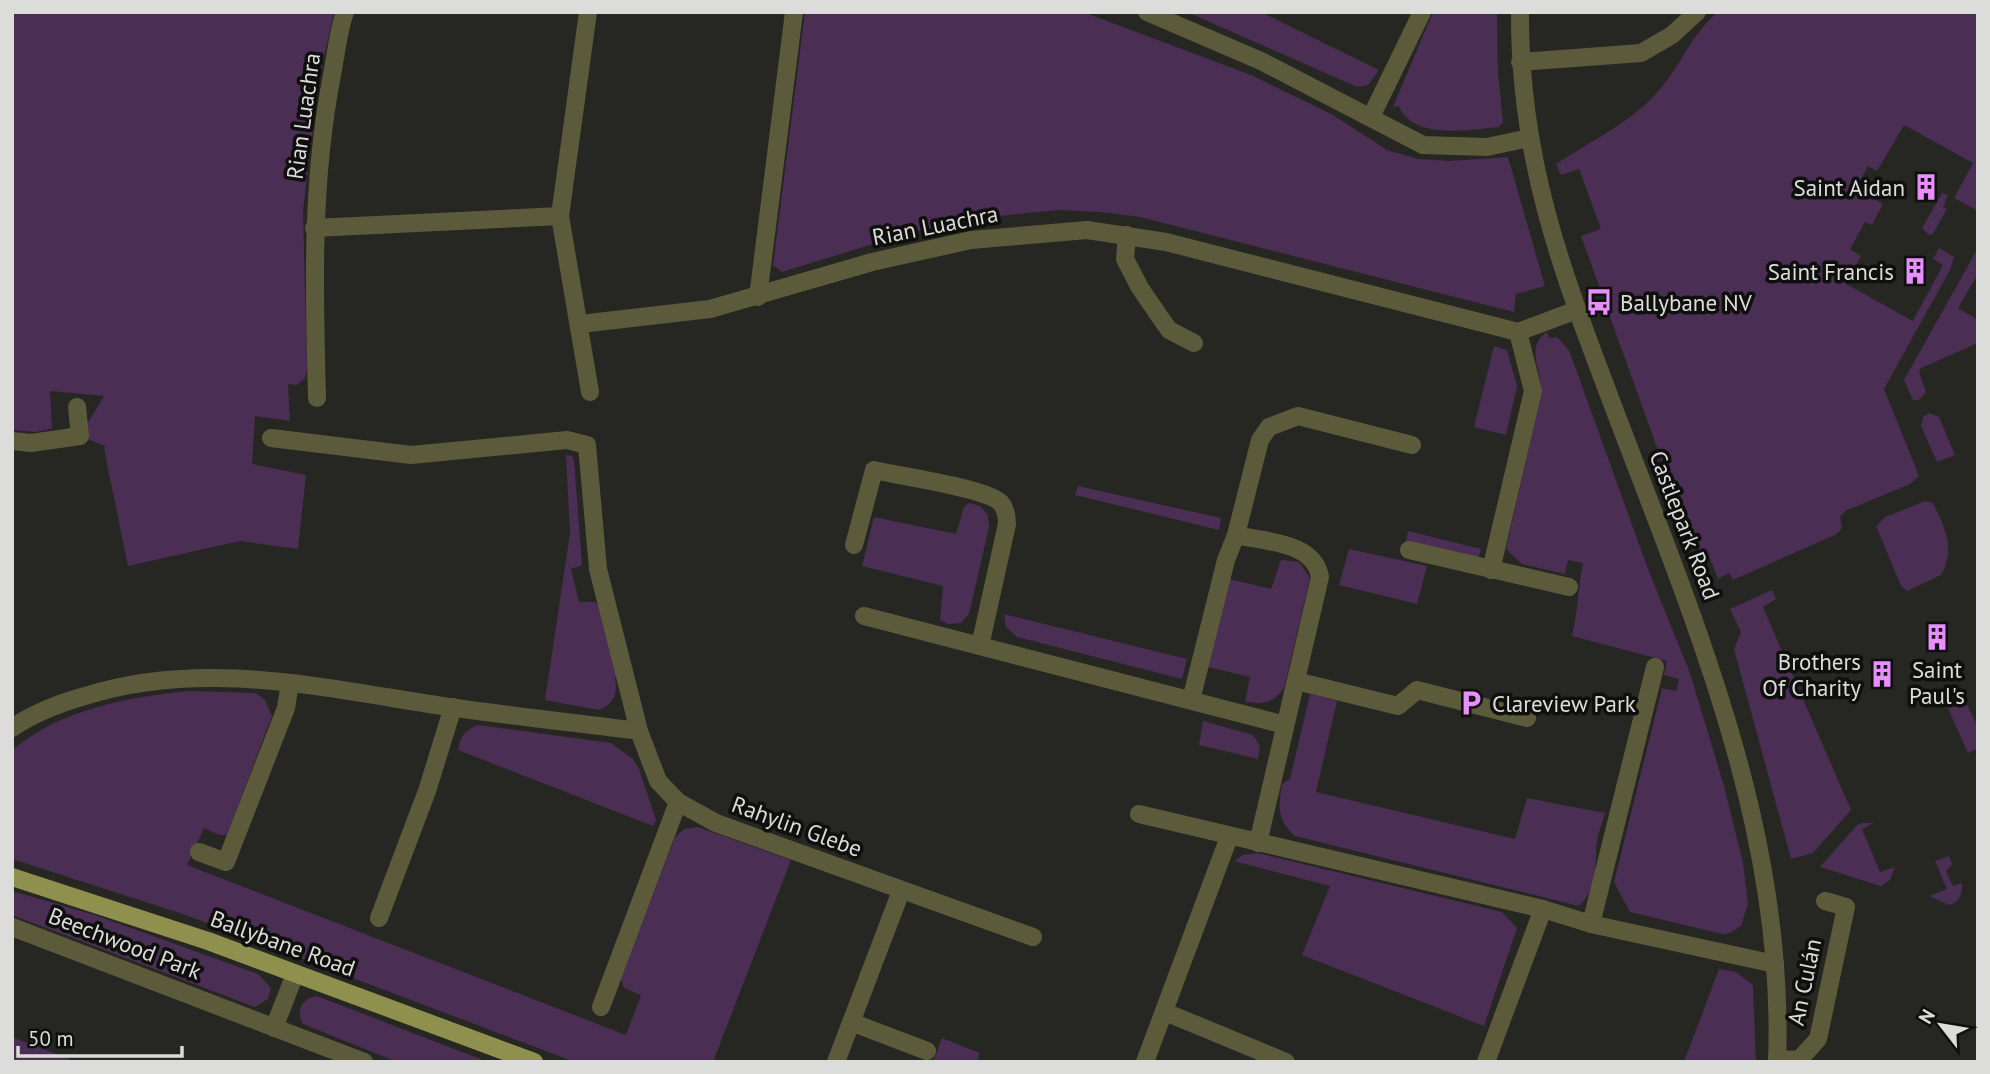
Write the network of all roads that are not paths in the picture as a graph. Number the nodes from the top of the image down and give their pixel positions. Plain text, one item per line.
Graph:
1 (345, 12) edge
2 (588, 12) edge
3 (794, 12) edge
4 (1147, 12) edge
5 (1422, 12) edge
6 (1520, 12) edge
7 (1696, 12) edge
8 (1520, 62) junction
9 (1371, 117) junction
10 (1529, 138) junction
11 (560, 216) junction
12 (314, 228) junction
13 (1127, 235) junction
14 (758, 297) junction
15 (1577, 310) junction
16 (580, 324) junction
17 (1518, 332) junction
18 (1194, 343) dead end
19 (590, 392) dead end
20 (317, 398) dead end
21 (77, 407) dead end
22 (271, 438) dead end
23 (12, 442) edge
24 (1412, 445) dead end
25 (1236, 535) junction
26 (854, 545) dead end
27 (1409, 550) dead end
28 (1490, 570) junction
29 (1569, 587) dead end
30 (864, 616) dead end
31 (980, 646) junction
32 (1655, 667) dead end
33 (1296, 681) junction
34 (290, 683) junction
35 (1191, 701) junction
36 (453, 708) junction
37 (1527, 718) dead end
38 (1285, 725) junction
39 (12, 728) edge
40 (639, 731) junction
41 (678, 802) junction
42 (1139, 814) dead end
43 (1229, 837) junction
44 (1258, 842) junction
45 (199, 852) dead end
46 (12, 877) edge
47 (901, 891) junction
48 (1825, 901) dead end
49 (1544, 909) junction
50 (379, 918) dead end
51 (1591, 924) junction
52 (12, 927) edge
53 (1033, 937) dead end
54 (1775, 964) junction
55 (295, 974) junction
56 (601, 1007) dead end
57 (1165, 1012) junction
58 (851, 1022) junction
59 (274, 1028) junction
60 (927, 1051) dead end
61 (1777, 1060) edge
62 (364, 1062) edge
63 (534, 1062) edge
64 (836, 1062) edge
65 (1145, 1062) edge
66 (1286, 1062) edge
67 (1486, 1062) edge

1 - 12 street, Rian Luachra
2 - 11 street
3 - 14 street
4 - 9 street
5 - 9 street
6 - 8 street, Castlepark Road
7 - 8 street
8 - 10 street, Castlepark Road
9 - 10 street
10 - 15 street, Castlepark Road
11 - 12 street
11 - 16 street
12 - 20 street, Rian Luachra
13 - 14 street, Rian Luachra
13 - 17 street, Rian Luachra
13 - 18 street
14 - 16 street, Rian Luachra
15 - 17 street
15 - 54 street, Castlepark Road
16 - 19 street
17 - 28 street
21 - 23 street
22 - 40 street, Rahylin Glebe
24 - 25 street
25 - 33 street
25 - 35 street
26 - 31 street
27 - 28 street
28 - 29 street
30 - 31 street
31 - 35 street
32 - 51 street
33 - 37 street
33 - 38 street
34 - 36 street
34 - 39 street
34 - 45 street
35 - 38 street
36 - 40 street
36 - 50 street
38 - 44 street
40 - 41 street, Rahylin Glebe
41 - 47 street, Rahylin Glebe
41 - 56 street
42 - 43 street
43 - 44 street
43 - 57 street
44 - 49 street
46 - 55 main road, Ballybane Road
47 - 53 street, Rahylin Glebe
47 - 58 street
48 - 61 street, An Culán
49 - 51 street
49 - 67 street
51 - 54 street
52 - 59 street, Beechwood Park
54 - 61 street, Castlepark Road
55 - 59 street
55 - 63 main road, Ballybane Road
57 - 65 street
57 - 66 street
58 - 60 street
58 - 64 street
59 - 62 street, Beechwood Park

